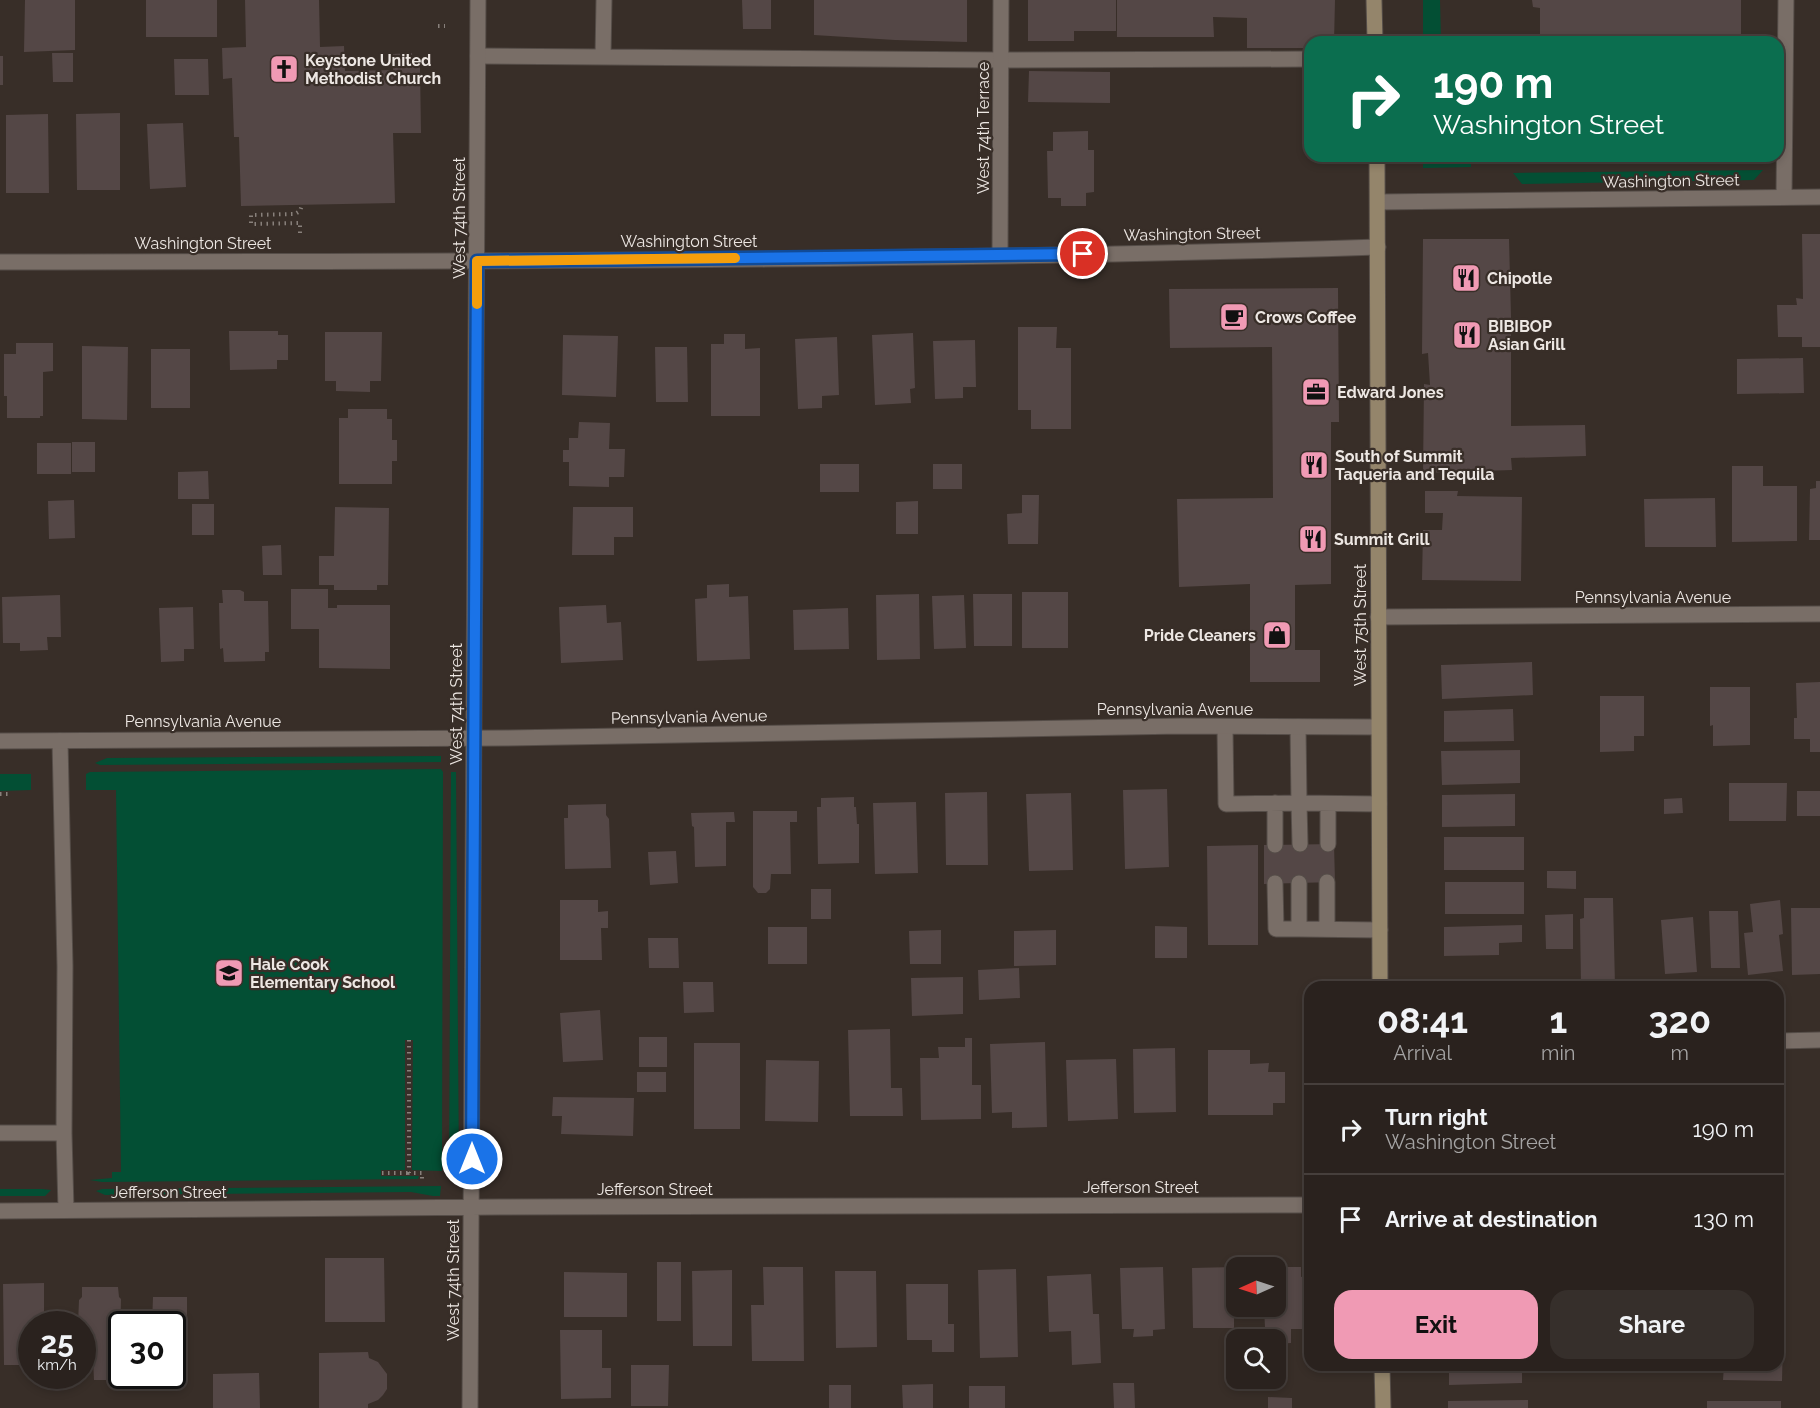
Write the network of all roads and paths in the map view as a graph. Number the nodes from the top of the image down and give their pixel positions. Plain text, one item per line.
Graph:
1 (478, 0) edge
2 (604, 0) edge
3 (1001, 0) edge
4 (1374, 0) edge
5 (1786, 0) edge
6 (438, 26) dead end
7 (445, 26) dead end
8 (1374, 36) edge
9 (478, 56) junction
10 (1784, 56) edge
11 (603, 57) junction
12 (1304, 58) edge
13 (1001, 60) junction
14 (1377, 162) edge
15 (1782, 162) edge
16 (1784, 197) junction
17 (1820, 197) edge
18 (1378, 202) junction
19 (302, 205) dead end
20 (300, 233) dead end
21 (1378, 247) junction
22 (1000, 256) junction
23 (477, 261) junction
24 (0, 262) edge
25 (1820, 614) edge
26 (1378, 617) junction
27 (1225, 726) junction
28 (1298, 727) junction
29 (1378, 727) junction
30 (474, 738) junction
31 (0, 741) edge
32 (60, 741) junction
33 (0, 794) edge
34 (12, 794) dead end
35 (1275, 803) junction
36 (1299, 803) junction
37 (1328, 804) junction
38 (1379, 804) junction
39 (1300, 844) dead end
40 (1328, 844) dead end
41 (1275, 845) dead end
42 (1327, 882) dead end
43 (1275, 883) dead end
44 (1299, 883) dead end
45 (1299, 929) junction
46 (1327, 929) junction
47 (1380, 930) junction
48 (1380, 981) edge
49 (409, 1040) dead end
50 (1784, 1041) edge
51 (1820, 1041) edge
52 (0, 1133) edge
53 (64, 1133) junction
54 (382, 1173) dead end
55 (409, 1173) junction
56 (422, 1183) dead end
57 (1304, 1205) edge
58 (472, 1208) junction
59 (66, 1210) junction
60 (0, 1211) edge
61 (1383, 1371) edge
62 (470, 1408) edge
63 (1383, 1408) edge

1 - 9 street, West 74th Street
2 - 11 street
3 - 13 street, West 74th Terrace
4 - 8 main road
5 - 10 street
6 - 7 path
9 - 11 street
9 - 23 street, West 74th Street
11 - 13 street
12 - 13 street
13 - 22 street, West 74th Terrace
14 - 18 main road, West 75th Street
15 - 16 street
16 - 17 street, Washington Street
16 - 18 street, Washington Street
18 - 21 main road, West 75th Street
19 - 20 path
21 - 22 street, Washington Street
21 - 26 main road, West 75th Street
22 - 23 street, Washington Street
23 - 24 street, Washington Street
23 - 30 street, West 74th Street
25 - 26 street, Pennsylvania Avenue
26 - 29 main road, West 75th Street
27 - 28 street, Pennsylvania Avenue
27 - 30 street, Pennsylvania Avenue
27 - 35 street
28 - 29 street, Pennsylvania Avenue
28 - 36 street
29 - 38 main road, West 75th Street
30 - 32 street, Pennsylvania Avenue
30 - 58 street, West 74th Street
31 - 32 street, Pennsylvania Avenue
32 - 53 street
33 - 34 path
35 - 36 street
35 - 41 street
36 - 37 street
36 - 39 street
37 - 38 street
37 - 40 street
38 - 47 main road, West 75th Street
42 - 46 street
43 - 45 street
44 - 45 street
45 - 46 street
46 - 47 street
47 - 48 main road, West 75th Street
49 - 55 path
50 - 51 street
52 - 53 street
53 - 59 street
54 - 55 path
55 - 56 path
57 - 58 street, Jefferson Street
58 - 59 street, Jefferson Street
58 - 62 street, West 74th Street
59 - 60 street, Jefferson Street
61 - 63 main road

